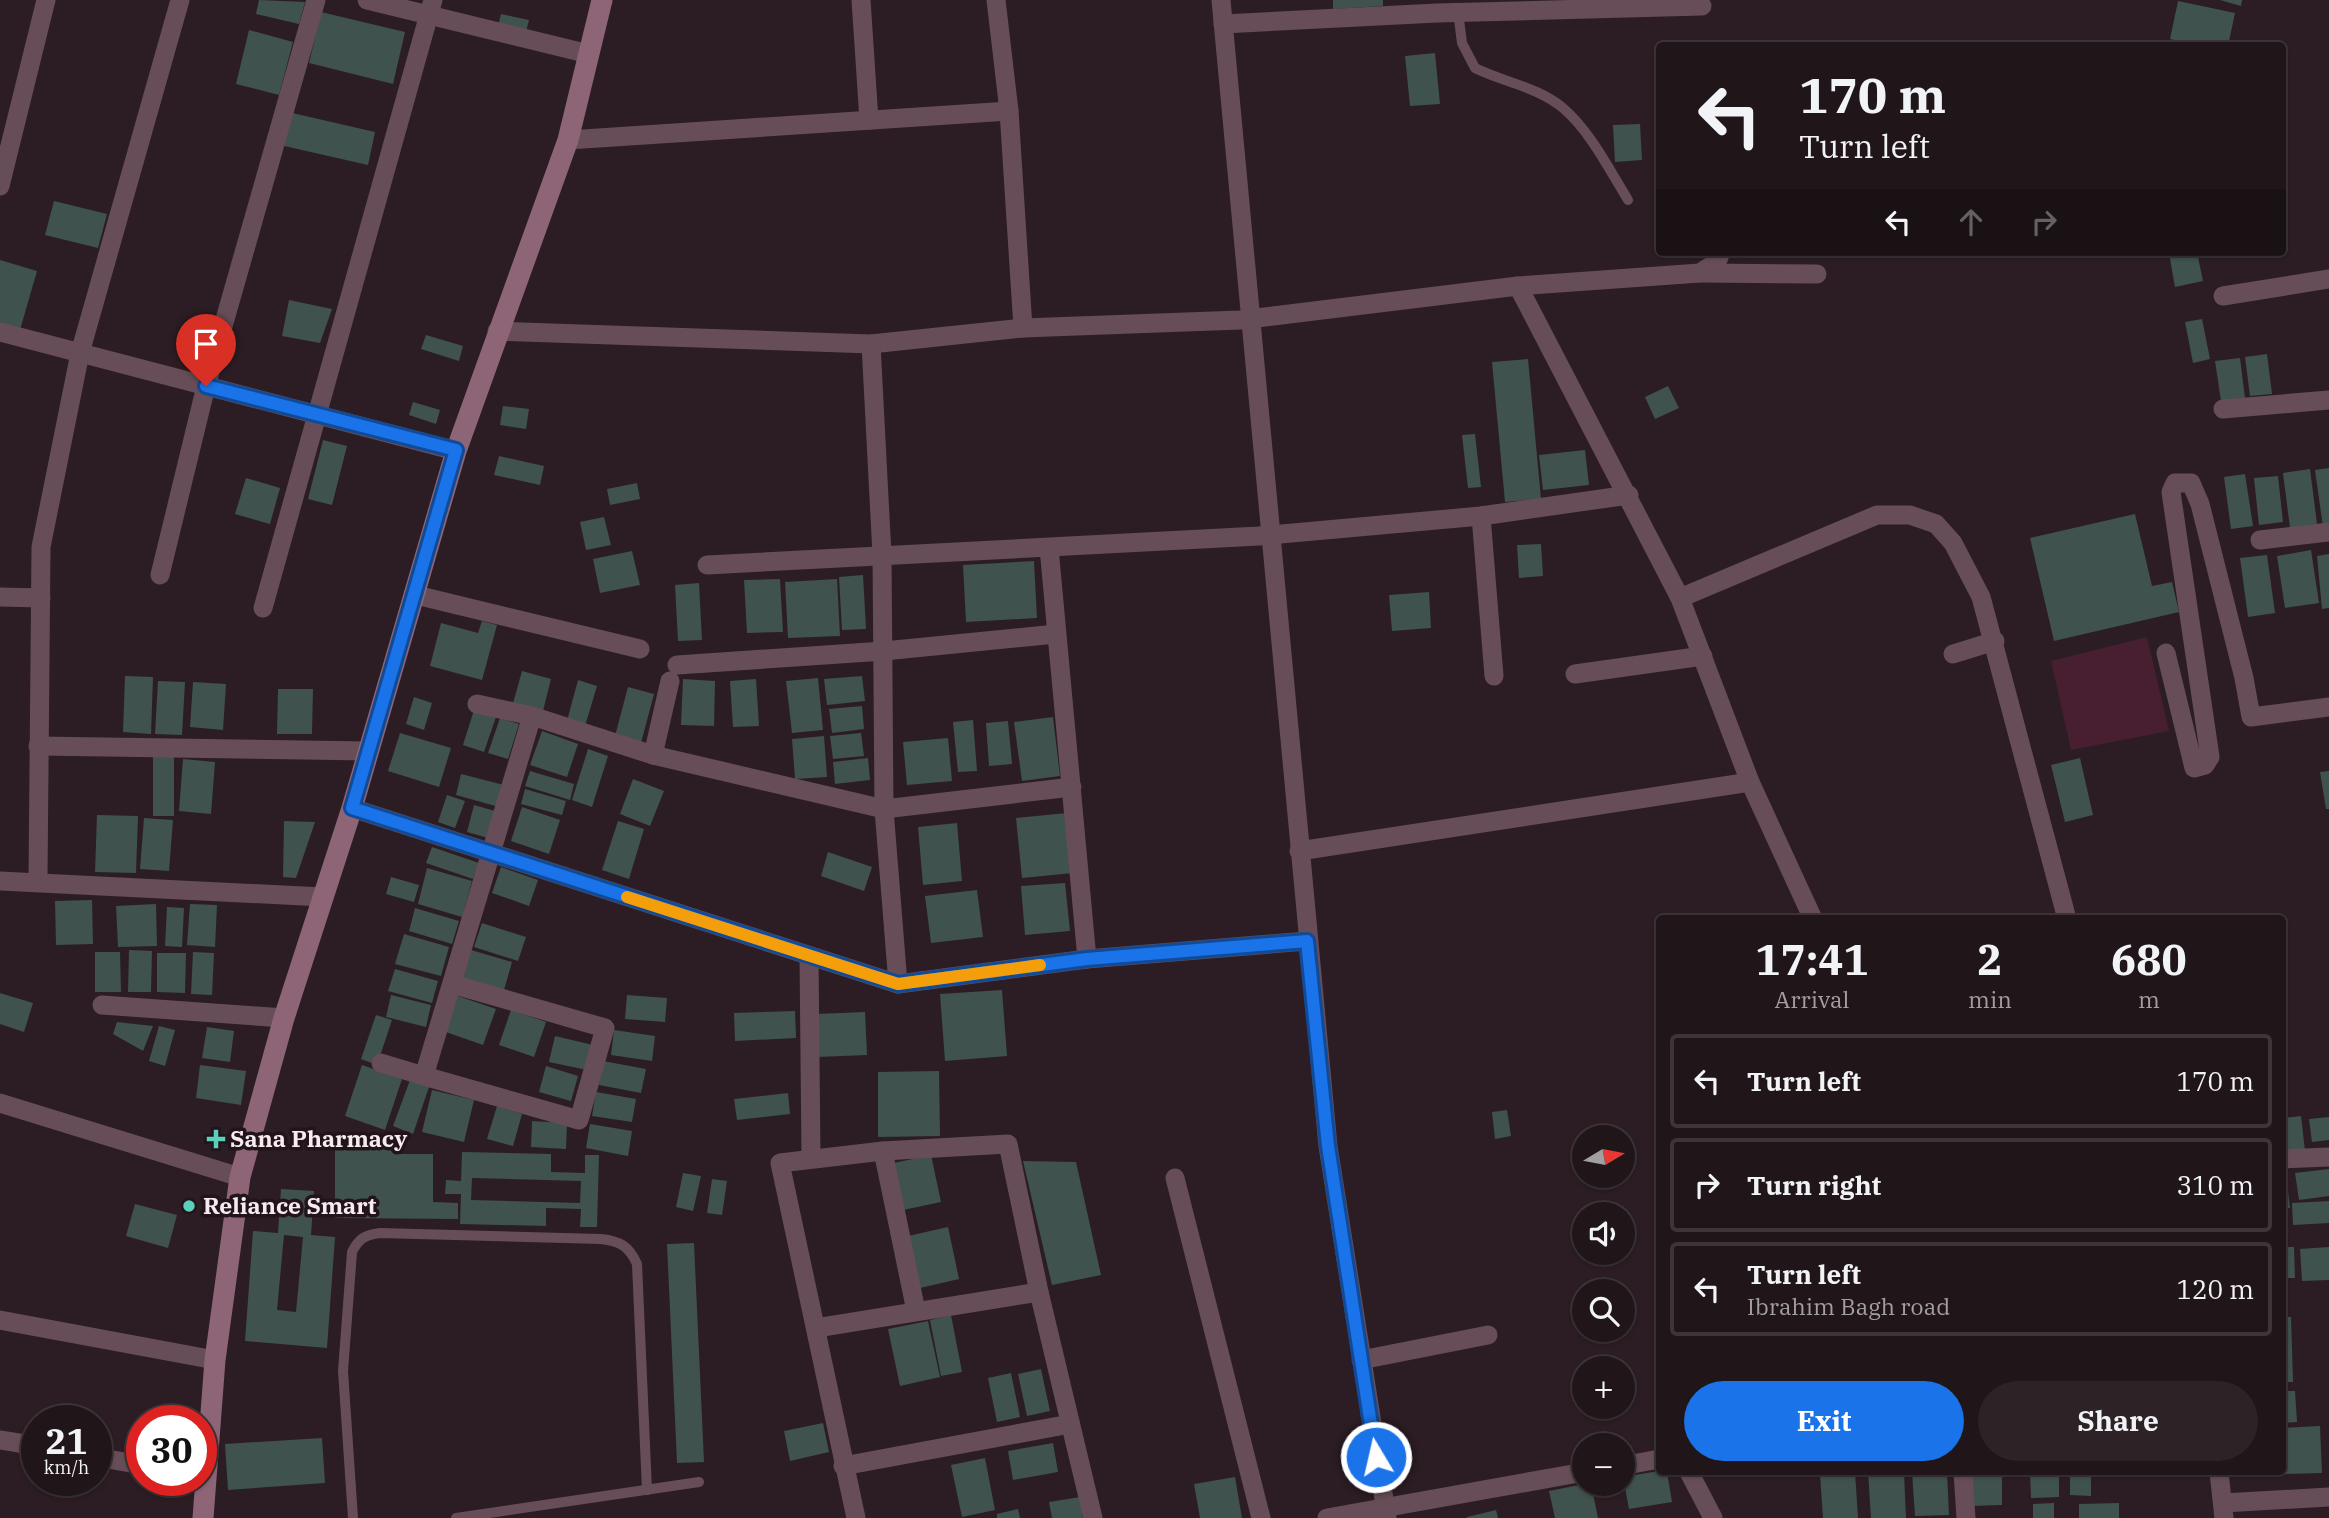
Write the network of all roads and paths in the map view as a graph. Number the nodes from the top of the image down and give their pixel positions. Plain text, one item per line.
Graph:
1 (46, 0) edge
2 (180, 0) edge
3 (316, 0) edge
4 (367, 0) edge
5 (602, 0) edge
6 (861, 0) edge
7 (996, 0) edge
8 (1221, 0) edge
9 (1437, 6) edge
10 (1702, 6) dead end
11 (431, 8) edge
12 (1458, 12) junction
13 (1223, 24) junction
14 (589, 54) junction
15 (1009, 111) junction
16 (869, 120) junction
17 (568, 141) junction
18 (0, 186) edge
19 (1628, 200) dead end
20 (1719, 256) edge
21 (1700, 273) junction
22 (1817, 274) dead end
23 (2329, 279) edge
24 (1518, 286) junction
25 (2223, 296) dead end
26 (1250, 318) junction
27 (1023, 328) junction
28 (497, 331) junction
29 (0, 332) edge
30 (871, 344) junction
31 (80, 353) junction
32 (206, 386) junction
33 (2329, 400) edge
34 (2223, 409) dead end
35 (318, 415) junction
36 (456, 450) junction
37 (1629, 495) junction
38 (1481, 516) junction
39 (2329, 532) edge
40 (1270, 535) junction
41 (2260, 540) dead end
42 (1049, 548) junction
43 (882, 555) junction
44 (707, 565) dead end
45 (160, 575) dead end
46 (416, 595) junction
47 (0, 597) edge
48 (41, 598) junction
49 (1680, 598) junction
50 (263, 608) dead end
51 (1056, 634) junction
52 (1994, 640) junction
53 (640, 649) dead end
54 (884, 651) junction
55 (2166, 653) dead end
56 (1953, 654) dead end
57 (1703, 656) junction
58 (1575, 674) dead end
59 (1494, 676) dead end
60 (477, 704) dead end
61 (2329, 707) edge
62 (532, 716) junction
63 (38, 746) junction
64 (368, 751) junction
65 (653, 755) junction
66 (1750, 782) junction
67 (1072, 787) junction
68 (352, 808) junction
69 (884, 809) junction
70 (1298, 851) junction
71 (492, 853) junction
72 (0, 881) edge
73 (38, 881) junction
74 (323, 897) junction
75 (1811, 915) edge
76 (2066, 915) edge
77 (1307, 941) junction
78 (809, 956) junction
79 (1087, 959) junction
80 (452, 984) junction
81 (898, 984) junction
82 (102, 1005) dead end
83 (284, 1018) junction
84 (381, 1063) dead end
85 (424, 1076) junction
86 (0, 1103) edge
87 (883, 1151) junction
88 (2329, 1157) edge
89 (811, 1158) junction
90 (2286, 1159) edge
91 (240, 1177) junction
92 (1175, 1178) dead end
93 (1038, 1292) junction
94 (916, 1311) junction
95 (0, 1320) edge
96 (816, 1328) junction
97 (1488, 1335) dead end
98 (215, 1360) junction
99 (1361, 1360) junction
100 (211, 1405) edge
101 (1070, 1424) junction
102 (0, 1440) edge
103 (21, 1443) edge
104 (1656, 1460) edge
105 (1635, 1464) edge
106 (843, 1466) junction
107 (1572, 1474) edge
108 (1691, 1475) edge
109 (1963, 1475) edge
110 (2219, 1475) edge
111 (699, 1482) dead end
112 (647, 1490) junction
113 (204, 1496) edge
114 (2329, 1497) edge
115 (2224, 1511) edge
116 (1385, 1512) edge
117 (203, 1518) edge
118 (353, 1518) edge
119 (456, 1518) edge
120 (856, 1518) edge
121 (1093, 1518) edge
122 (1261, 1518) edge
123 (1327, 1518) edge
124 (1713, 1518) edge
125 (1966, 1518) edge

1 - 18 street
2 - 31 street
3 - 32 street
4 - 11 street
5 - 14 street
6 - 16 street
7 - 15 street
8 - 13 street
9 - 12 street
9 - 13 street
10 - 12 street
11 - 14 street
11 - 35 street
12 - 19 lane
13 - 26 street
14 - 17 street
15 - 16 street
15 - 27 street
16 - 17 street
17 - 28 street
20 - 21 street
21 - 22 street
21 - 24 street
23 - 25 street
24 - 26 street
24 - 37 street
26 - 27 street
26 - 40 street
27 - 30 street
28 - 30 street
28 - 36 street
29 - 31 street
30 - 43 street
31 - 32 street
31 - 48 street
32 - 35 street
32 - 45 street
33 - 34 street
35 - 36 street
35 - 50 street
36 - 46 street
37 - 38 street
37 - 49 street
38 - 40 street
38 - 59 street
39 - 41 street
40 - 42 street
40 - 70 street
42 - 43 street
42 - 51 street
43 - 44 street
43 - 54 street
46 - 53 street
46 - 64 street
47 - 48 street
48 - 63 street
49 - 52 street
49 - 57 street
51 - 54 street
51 - 67 street
52 - 56 street
52 - 76 street
54 - 65 street
54 - 69 street
55 - 61 street
57 - 58 street
57 - 66 street
60 - 62 street
62 - 65 street
62 - 71 street
63 - 64 street
63 - 73 street
64 - 68 street
65 - 69 street
66 - 70 street
66 - 75 street
67 - 69 street
67 - 79 street
68 - 71 street
68 - 74 street
69 - 81 street
70 - 77 street
71 - 78 street
71 - 80 street
72 - 73 street
73 - 74 street
74 - 83 street
77 - 79 street
77 - 99 street
78 - 81 street
78 - 89 street
79 - 81 street
80 - 85 street
80 - 85 street
82 - 83 street
83 - 91 street
84 - 85 street
86 - 91 street
87 - 89 street
87 - 93 street
87 - 94 street
88 - 90 street
89 - 96 street
91 - 98 street
92 - 122 street
93 - 94 street
93 - 101 street
94 - 96 street
95 - 98 street
96 - 106 street
97 - 99 street
98 - 100 street
99 - 116 street
101 - 106 street
101 - 121 street
102 - 103 street
104 - 105 street
106 - 120 street
107 - 116 street
108 - 124 street
109 - 125 street
110 - 115 street
111 - 112 lane
112 - 118 lane
112 - 119 lane
113 - 117 street
114 - 115 street
116 - 123 street

